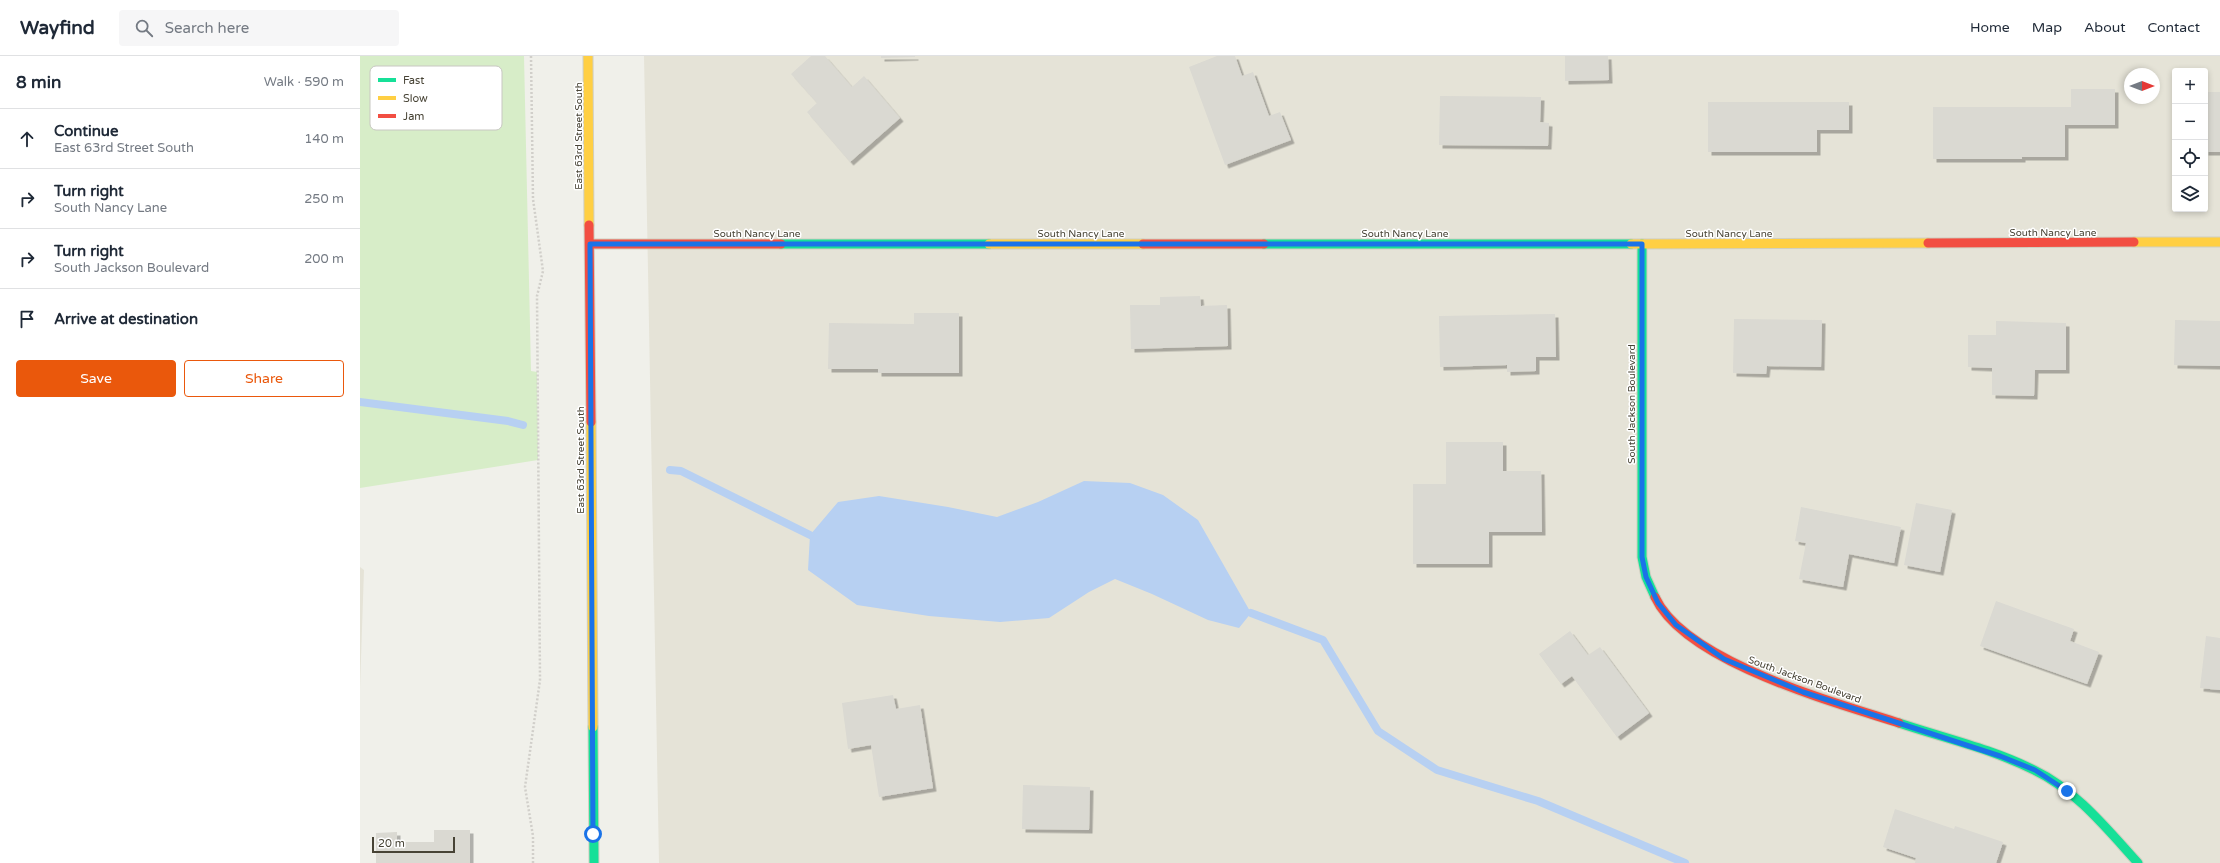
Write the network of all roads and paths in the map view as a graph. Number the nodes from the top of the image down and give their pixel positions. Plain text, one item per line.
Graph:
1 (531, 56) edge
2 (588, 56) edge
3 (2220, 242) edge
4 (590, 244) junction
5 (1642, 244) junction
6 (533, 863) edge
7 (594, 863) edge
8 (2138, 863) edge

1 - 6 path
2 - 4 street, East 63rd Street South
3 - 5 street, South Nancy Lane
4 - 5 street, South Nancy Lane
4 - 7 street, East 63rd Street South
5 - 8 street, South Jackson Boulevard

